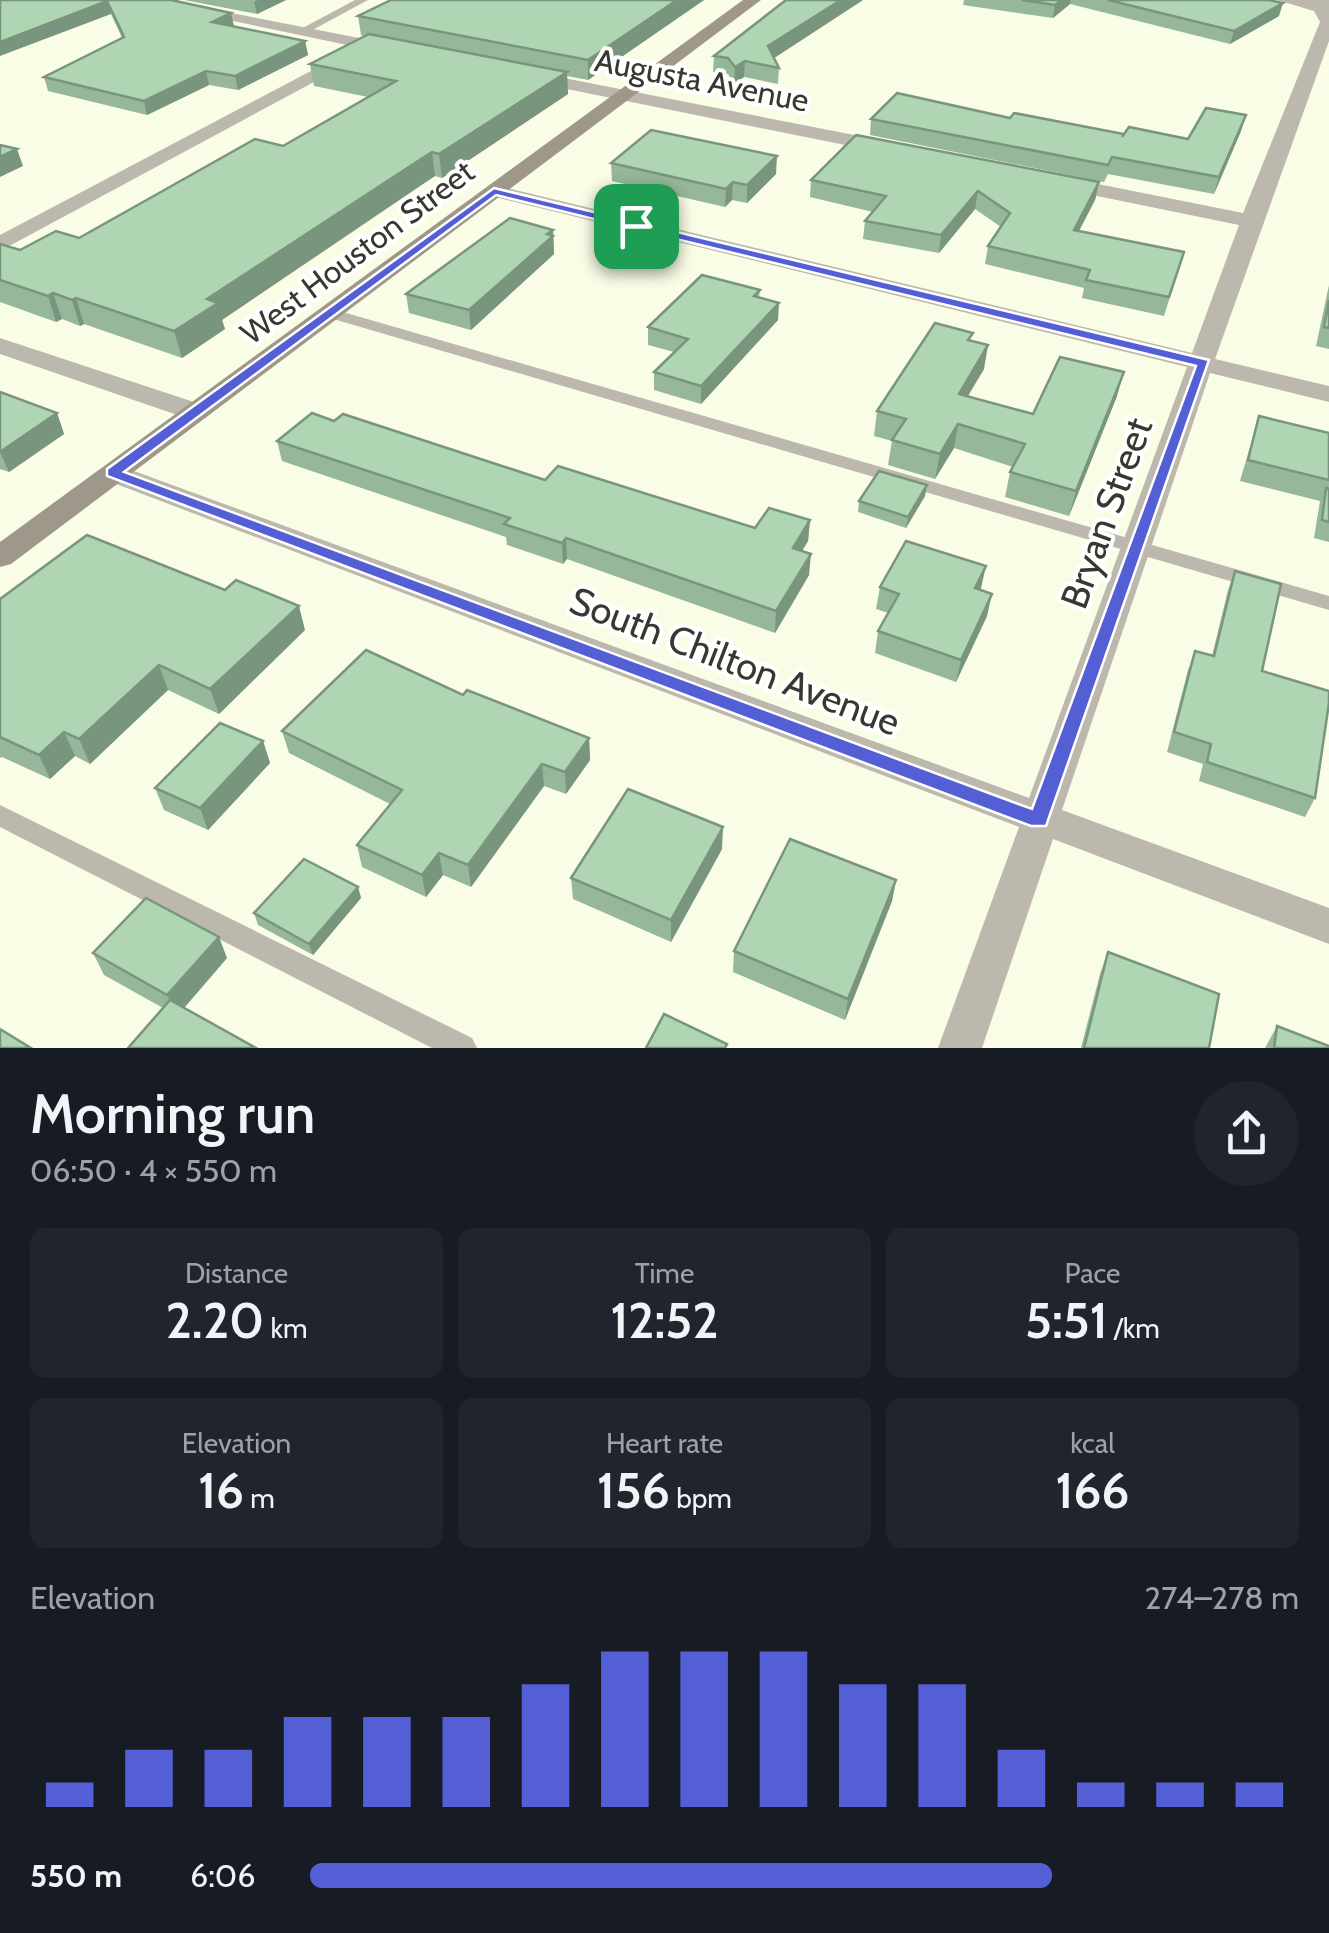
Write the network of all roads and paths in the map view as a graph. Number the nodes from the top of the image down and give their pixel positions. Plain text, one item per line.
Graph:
1 (142, 0) edge
2 (363, 0) edge
3 (753, 0) edge
4 (1285, 0) edge
5 (1324, 6) edge
6 (303, 31) junction
7 (369, 45) junction
8 (406, 52) edge
9 (516, 74) edge
10 (626, 95) junction
11 (919, 154) edge
12 (1036, 178) edge
13 (494, 191) junction
14 (1251, 221) junction
15 (0, 244) edge
16 (329, 313) junction
17 (0, 346) edge
18 (1204, 363) junction
19 (1329, 394) edge
20 (196, 412) junction
21 (112, 473) junction
22 (1136, 547) junction
23 (0, 557) edge
24 (1329, 603) edge
25 (0, 815) edge
26 (1038, 820) junction
27 (1329, 926) edge
28 (462, 1048) edge
29 (960, 1048) edge

1 - 6 street
2 - 6 lane
3 - 10 street, West Houston Street
4 - 5 street
5 - 14 street, Bryan Street
6 - 7 street
7 - 8 street
7 - 15 street
9 - 10 street, Augusta Avenue
10 - 11 street, Augusta Avenue
10 - 13 street, West Houston Street
12 - 14 street
13 - 16 street, West Houston Street
13 - 18 street
14 - 18 street, Bryan Street
16 - 20 street, West Houston Street
16 - 22 lane
17 - 20 street
18 - 19 street
18 - 22 street, Bryan Street
20 - 21 street, West Houston Street
21 - 23 street, West Houston Street
21 - 26 street, South Chilton Avenue
22 - 24 lane
22 - 26 street, Bryan Street
25 - 28 lane
26 - 27 street, South Chilton Avenue
26 - 29 street, Bryan Street

